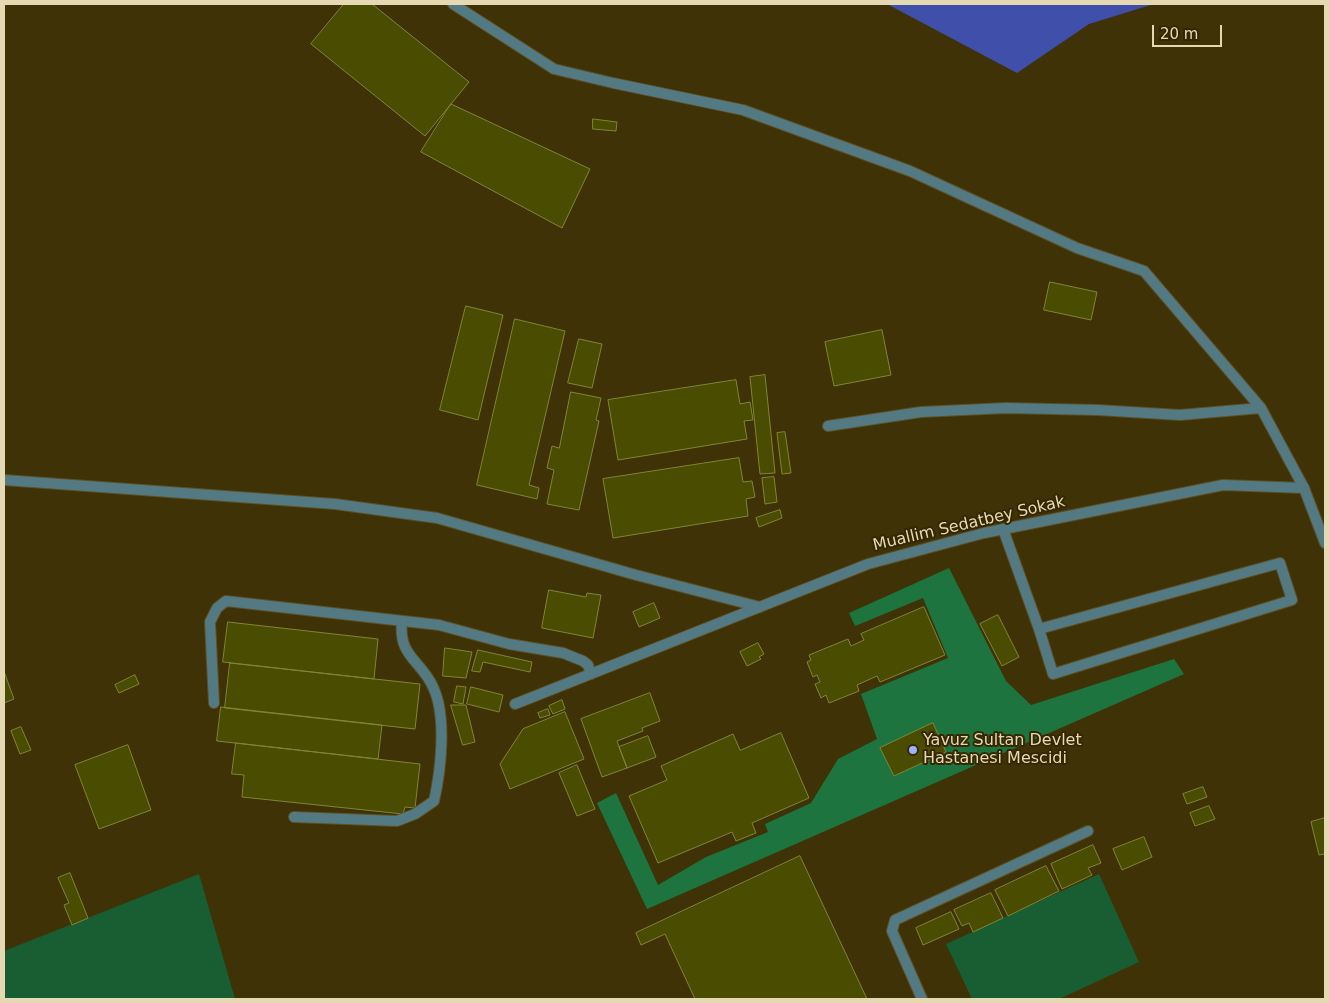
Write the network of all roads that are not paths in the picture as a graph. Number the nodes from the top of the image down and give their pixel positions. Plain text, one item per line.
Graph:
1 (453, 4) edge
2 (1261, 408) junction
3 (828, 426) dead end
4 (4, 480) edge
5 (1304, 488) junction
6 (1003, 529) junction
7 (1325, 543) edge
8 (760, 607) junction
9 (402, 621) junction
10 (1039, 629) junction
11 (591, 674) junction
12 (214, 703) dead end
13 (515, 704) dead end
14 (294, 817) dead end
15 (1088, 831) dead end
16 (922, 999) edge

1 - 2 street
2 - 3 street
2 - 5 street
4 - 8 street
5 - 6 street, Muallim Sedatbey Sokak
5 - 7 street
6 - 8 street, Muallim Sedatbey Sokak
6 - 10 street
8 - 11 street, Muallim Sedatbey Sokak
9 - 11 street
9 - 12 street
9 - 14 street
10 - 10 street
11 - 13 street, Muallim Sedatbey Sokak
15 - 16 street

